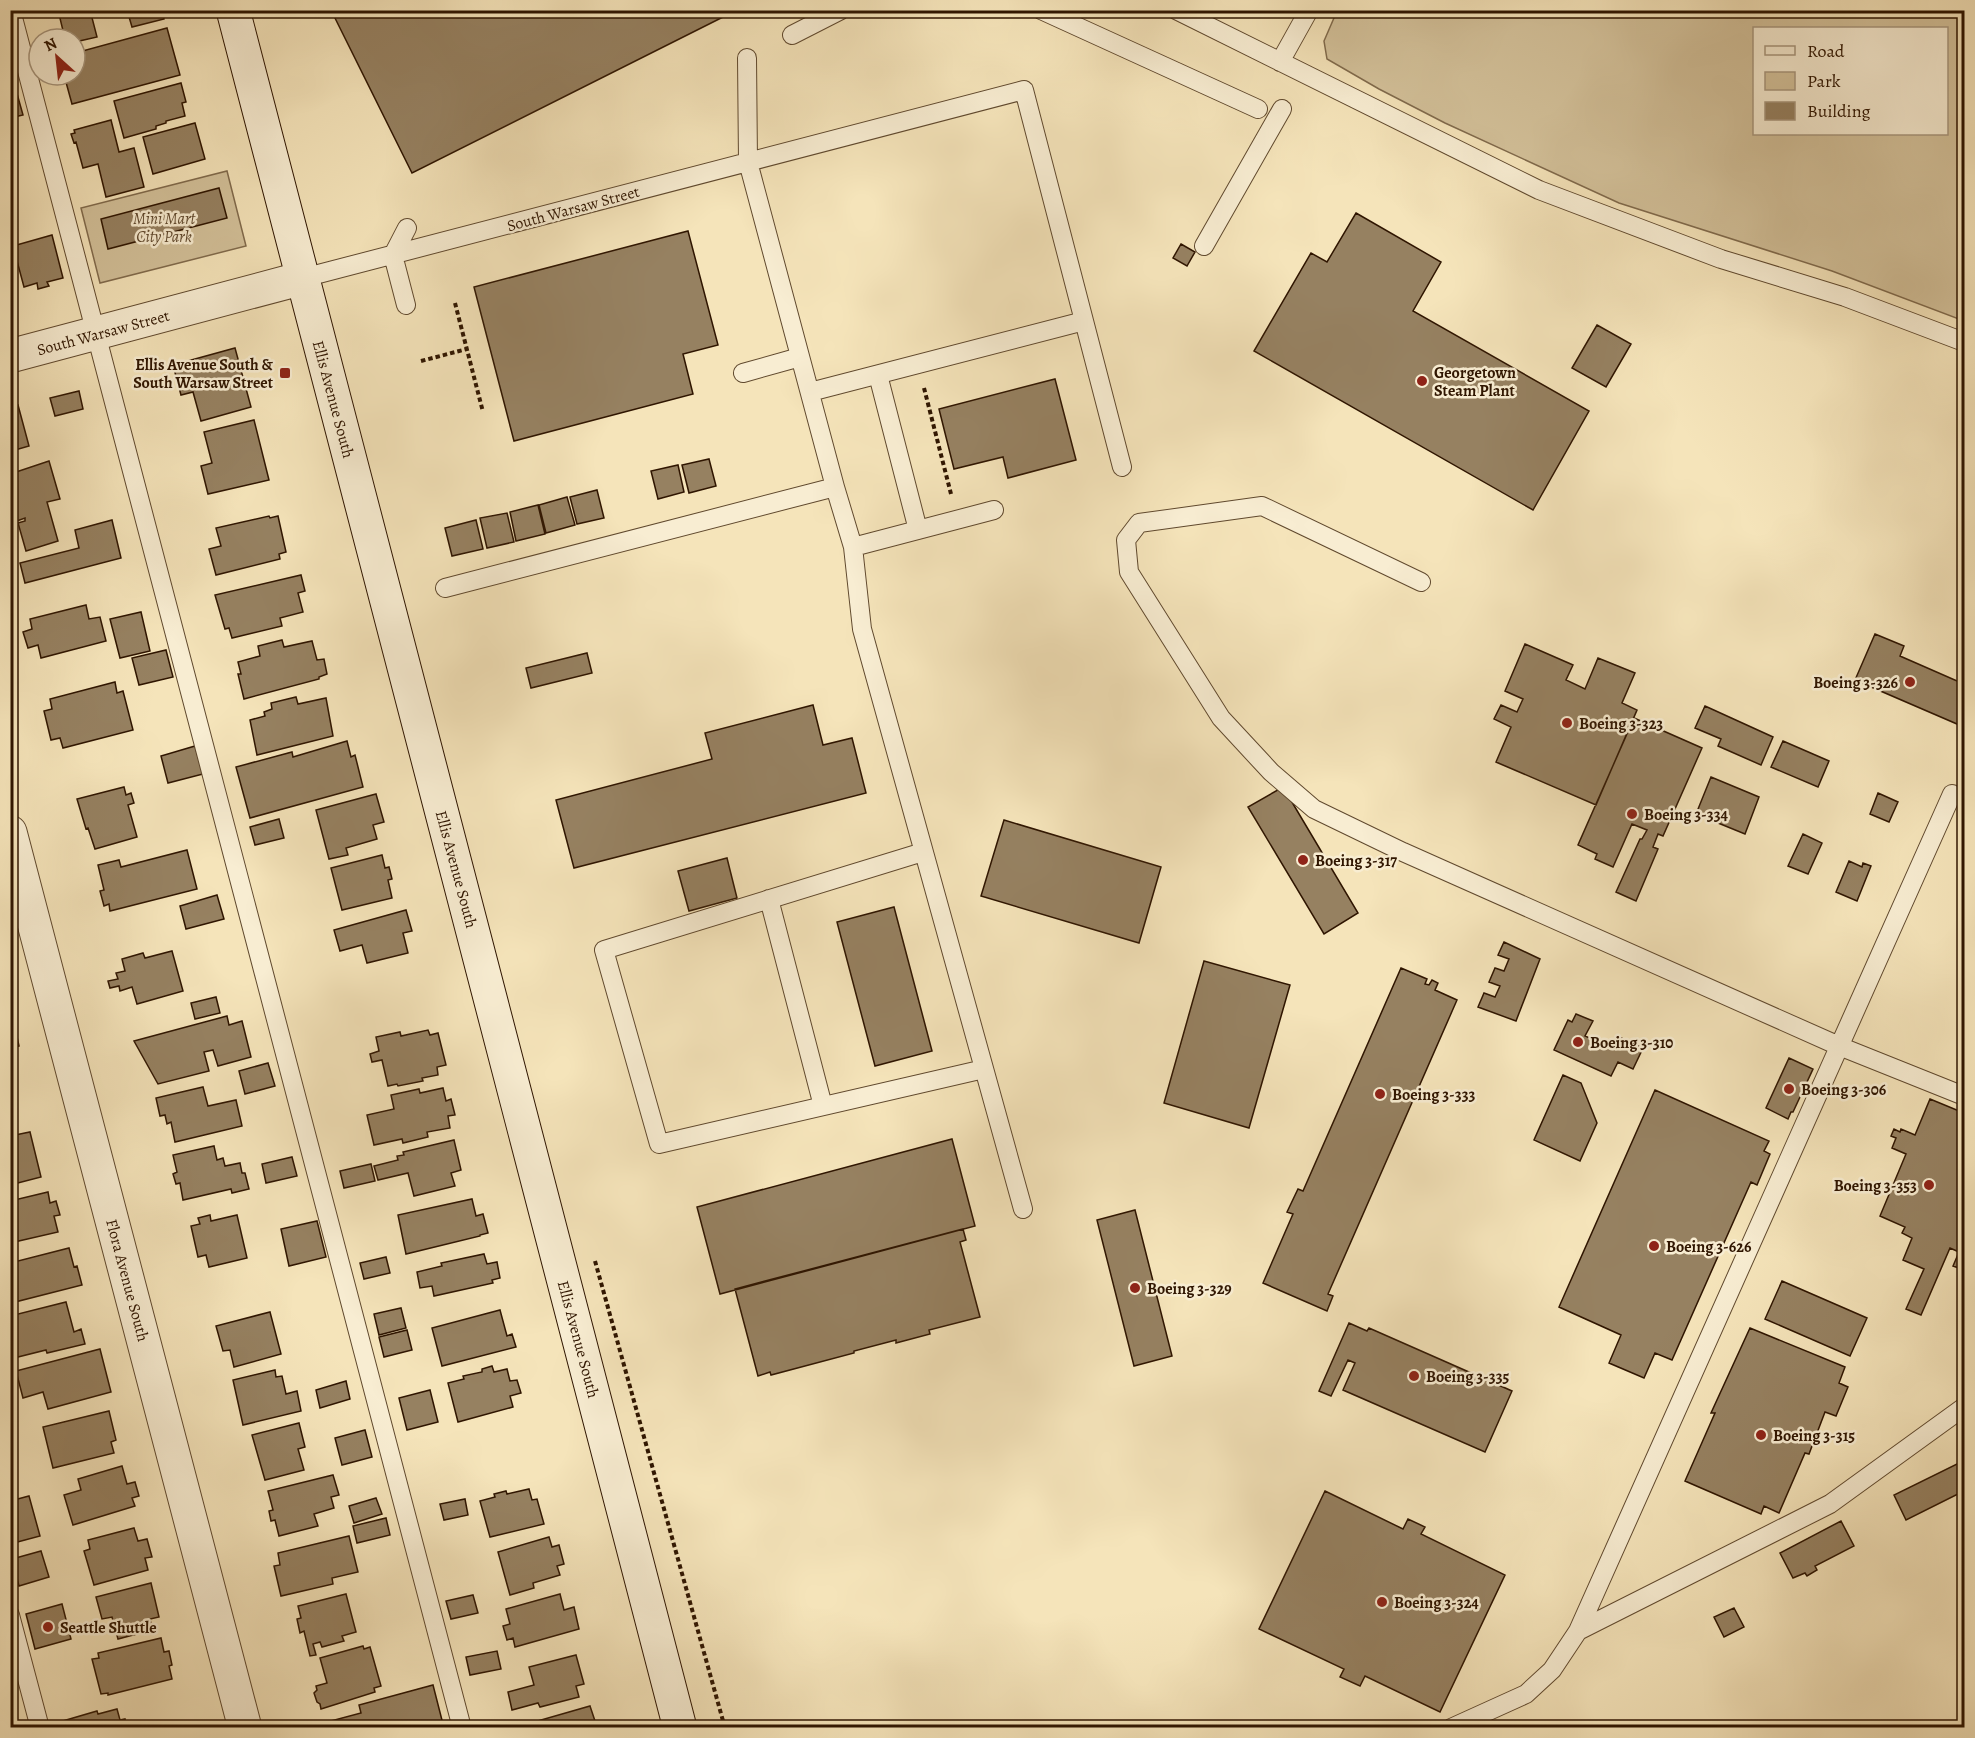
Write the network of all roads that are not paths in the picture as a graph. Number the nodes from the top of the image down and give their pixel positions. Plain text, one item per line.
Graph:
1 (11, 10) edge
2 (233, 10) edge
3 (841, 10) edge
4 (1041, 10) edge
5 (1176, 10) edge
6 (1301, 16) edge
7 (792, 35) dead end
8 (747, 58) dead end
9 (1280, 62) junction
10 (1258, 109) dead end
11 (1282, 109) dead end
12 (748, 162) junction
13 (407, 228) dead end
14 (1204, 246) dead end
15 (393, 255) junction
16 (303, 278) junction
17 (406, 305) dead end
18 (1084, 321) junction
19 (97, 334) junction
20 (1965, 342) edge
21 (10, 356) edge
22 (800, 357) junction
23 (743, 373) dead end
24 (878, 375) junction
25 (810, 392) junction
26 (1122, 467) dead end
27 (835, 487) junction
28 (994, 510) dead end
29 (918, 530) junction
30 (853, 547) junction
31 (1421, 582) dead end
32 (445, 588) dead end
33 (1952, 794) dead end
34 (10, 832) edge
35 (923, 852) junction
36 (769, 899) junction
37 (1839, 1046) junction
38 (984, 1069) junction
39 (1965, 1096) edge
40 (823, 1106) junction
41 (1023, 1209) dead end
42 (1965, 1407) edge
43 (10, 1615) edge
44 (1578, 1631) junction
45 (40, 1728) edge
46 (245, 1728) edge
47 (462, 1728) edge
48 (680, 1728) edge
49 (1451, 1728) edge

1 - 19 lane
2 - 16 street, Ellis Avenue South
3 - 7 lane
4 - 10 lane
5 - 9 lane
6 - 9 lane
8 - 12 lane
9 - 20 lane
11 - 14 lane
12 - 15 lane, South Warsaw Street
12 - 18 lane, South Warsaw Street
12 - 22 lane
13 - 15 lane
15 - 16 lane, South Warsaw Street
15 - 17 lane
16 - 19 street, South Warsaw Street
16 - 48 street, Ellis Avenue South
18 - 24 lane
18 - 26 lane
19 - 21 street, South Warsaw Street
19 - 47 lane
22 - 23 lane
22 - 25 lane
24 - 25 lane
24 - 29 lane
25 - 27 lane
27 - 30 lane
27 - 32 lane
28 - 29 lane
29 - 30 lane
30 - 35 lane
31 - 37 lane
33 - 37 lane
34 - 46 street, Flora Avenue South
35 - 36 lane
35 - 38 lane
36 - 40 lane
36 - 40 lane
37 - 39 lane
37 - 44 lane
38 - 40 lane
38 - 41 lane
42 - 44 lane
43 - 45 lane
44 - 49 lane

